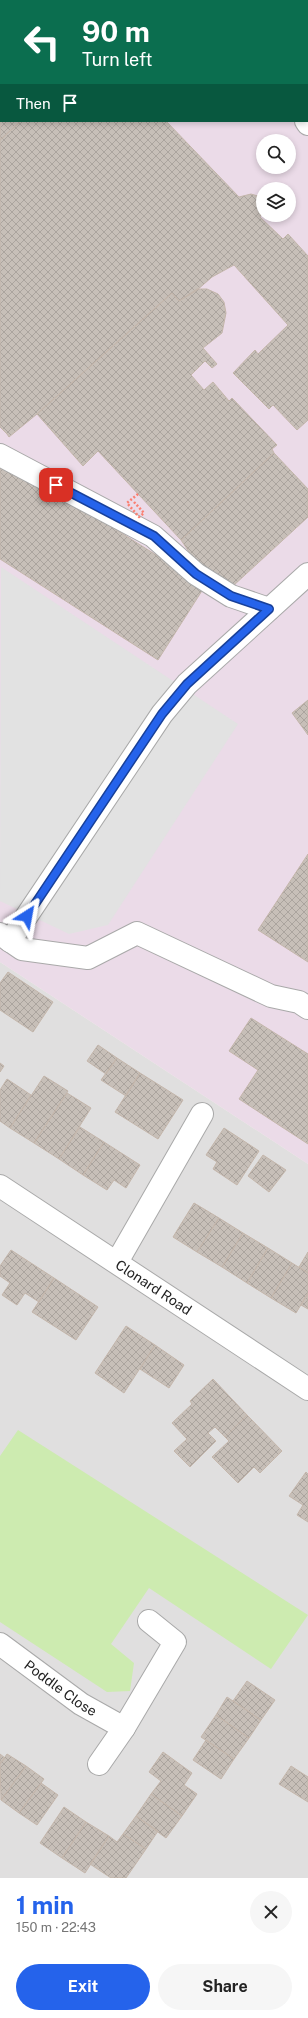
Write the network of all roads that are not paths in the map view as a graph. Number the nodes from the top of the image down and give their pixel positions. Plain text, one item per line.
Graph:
1 (49, 0) edge
2 (54, 0) edge
3 (0, 455) edge
4 (308, 574) edge
5 (269, 609) junction
6 (5, 937) edge
7 (308, 1008) edge
8 (202, 1114) dead end
9 (0, 1186) edge
10 (117, 1262) junction
11 (308, 1388) edge
12 (149, 1621) dead end
13 (0, 1644) edge
14 (124, 1728) junction
15 (99, 1764) dead end

1 - 2 street
3 - 5 street
4 - 5 street
5 - 6 street
6 - 7 street
8 - 10 street
9 - 10 street, Clonard Road
10 - 11 street, Clonard Road
12 - 14 street
13 - 14 street, Poddle Close
14 - 15 street

